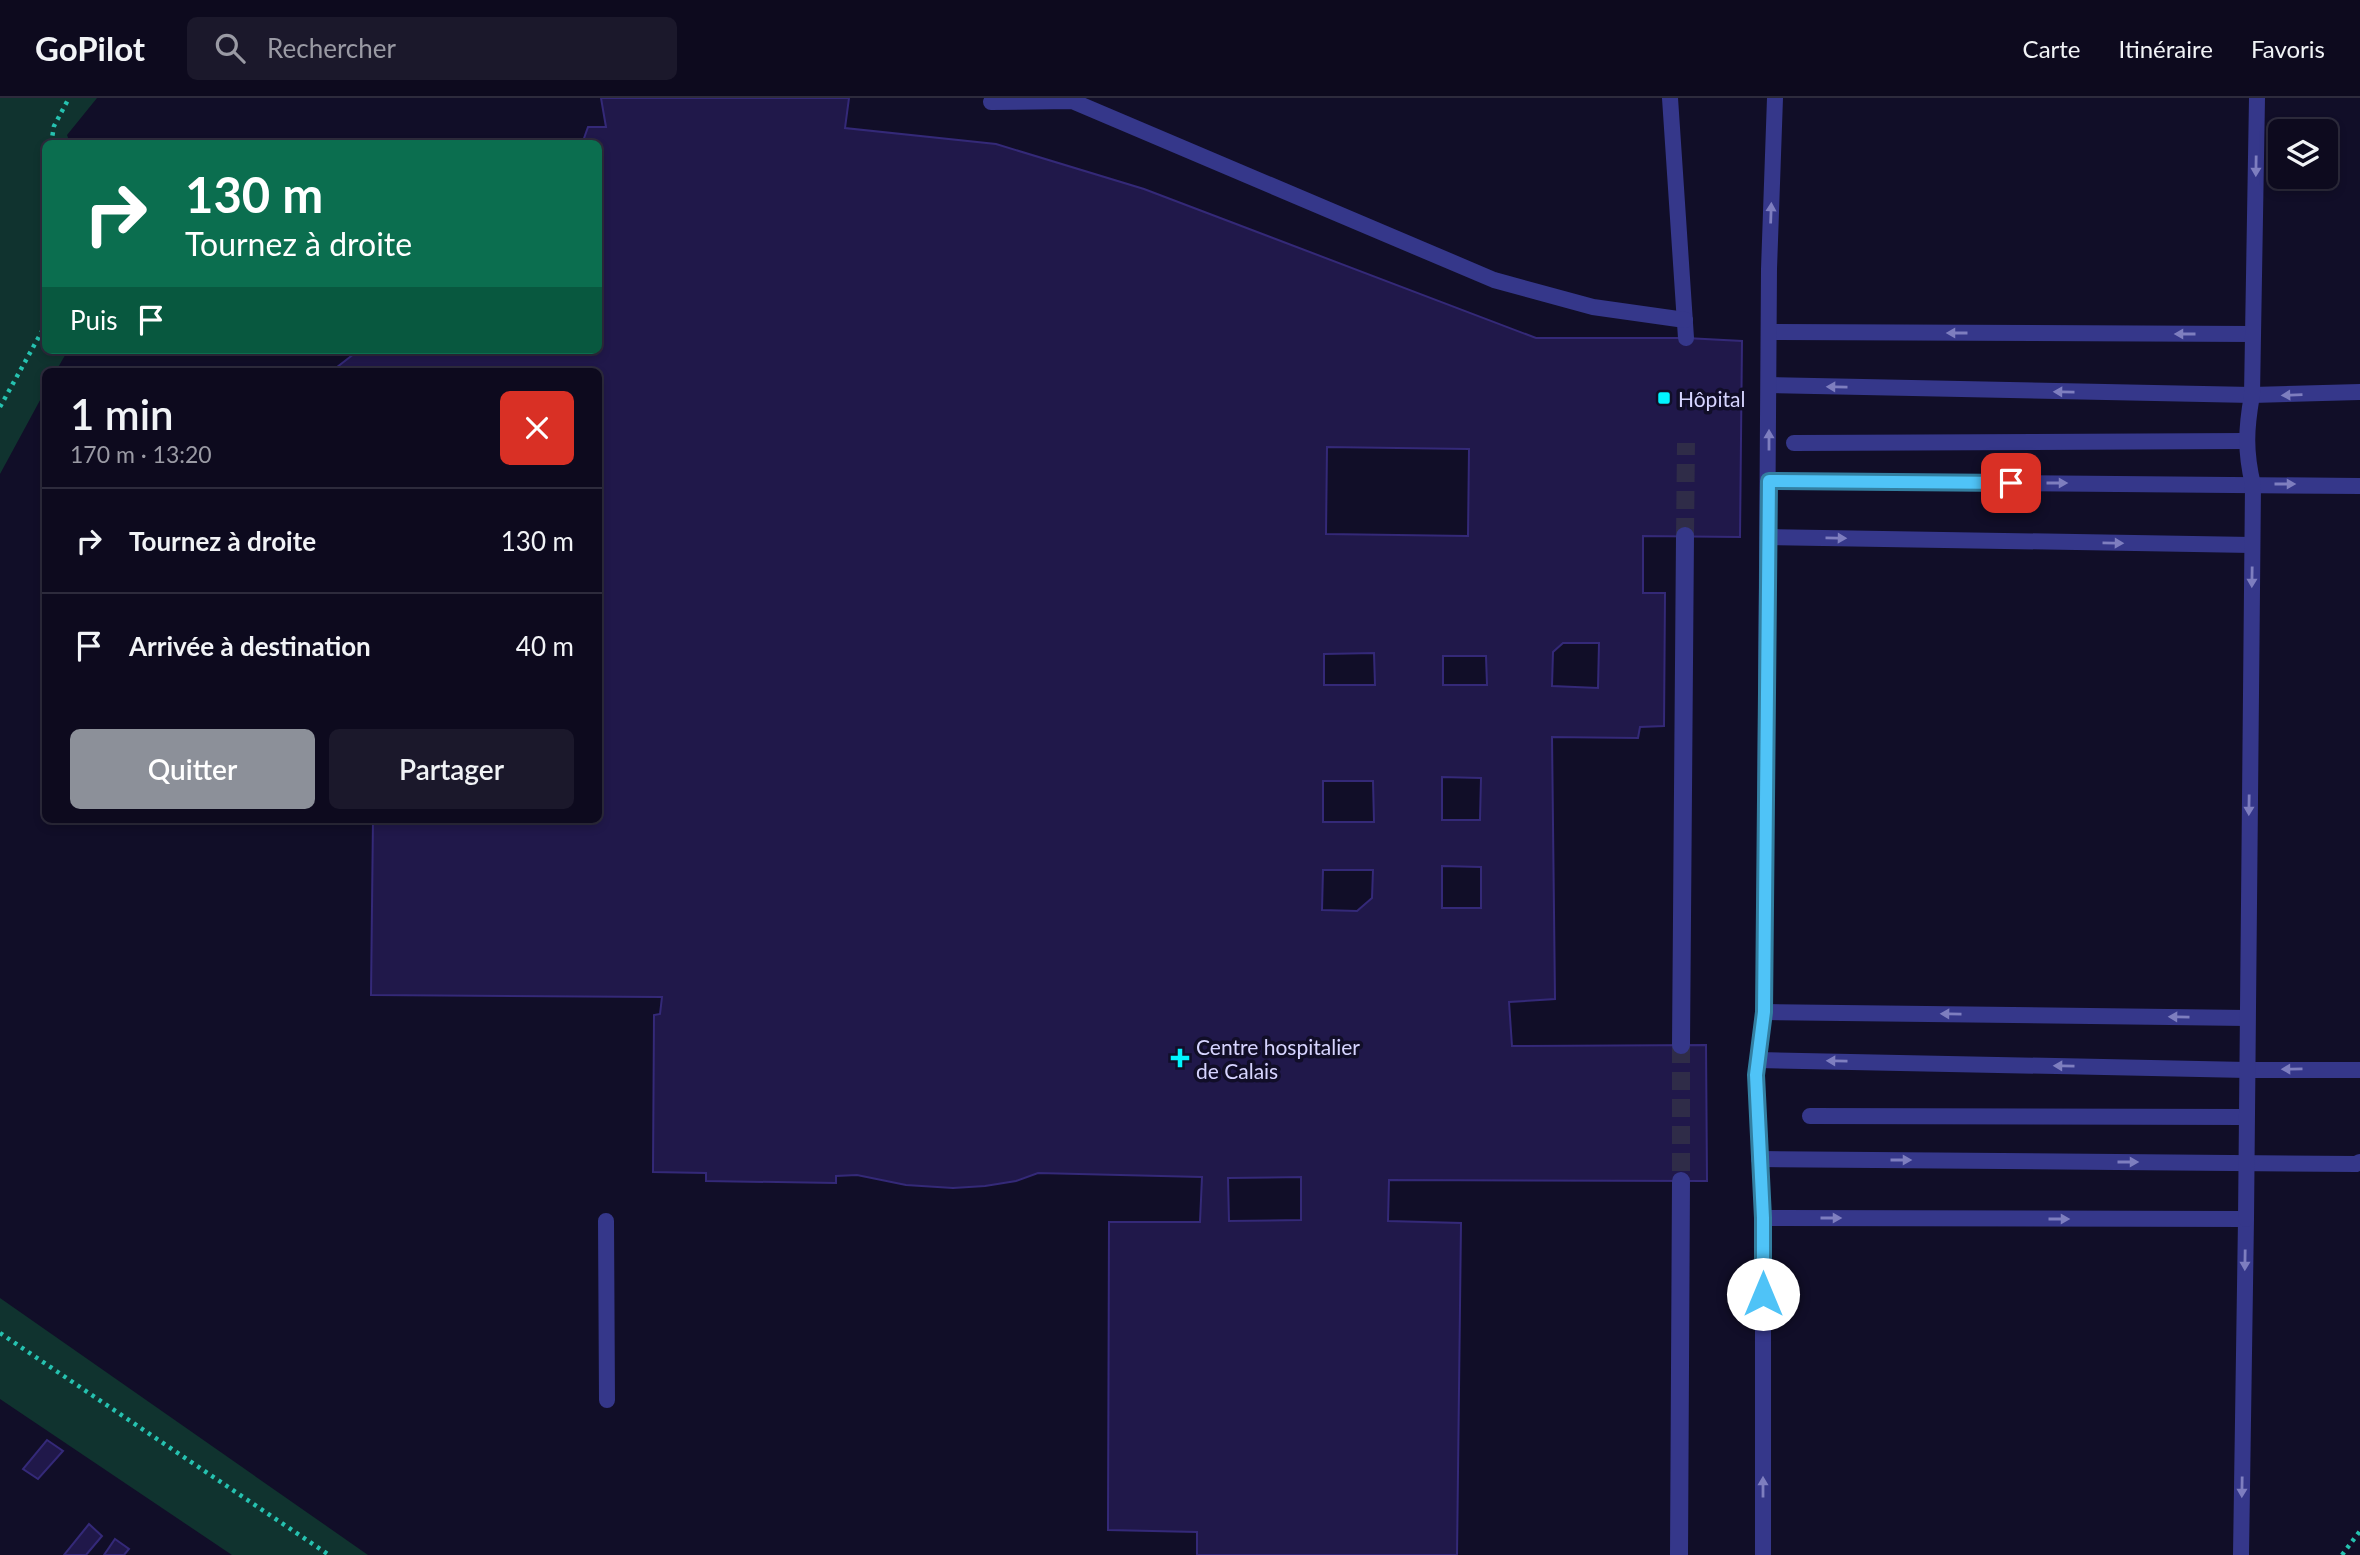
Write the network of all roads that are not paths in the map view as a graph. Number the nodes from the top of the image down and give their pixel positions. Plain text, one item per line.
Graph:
1 (1670, 98) edge
2 (1775, 98) edge
3 (2258, 98) edge
4 (991, 102) dead end
5 (1685, 320) junction
6 (1769, 332) junction
7 (2253, 334) junction
8 (1686, 338) dead end
9 (1769, 385) junction
10 (2360, 392) edge
11 (2252, 396) junction
12 (2246, 441) junction
13 (1794, 443) dead end
14 (1769, 481) junction
15 (2253, 485) junction
16 (2360, 486) edge
17 (1685, 536) tunnel mouth
18 (1768, 537) junction
19 (2252, 545) junction
20 (1764, 1012) junction
21 (2247, 1018) junction
22 (1681, 1045) tunnel mouth
23 (1758, 1060) junction
24 (2246, 1070) junction
25 (2360, 1070) edge
26 (1810, 1116) dead end
27 (2246, 1117) junction
28 (1759, 1159) junction
29 (2360, 1162) edge
30 (2246, 1163) junction
31 (1681, 1181) tunnel mouth
32 (1763, 1218) junction
33 (2246, 1219) junction
34 (606, 1222) dead end
35 (607, 1400) dead end
36 (1679, 1555) edge
37 (1763, 1555) edge
38 (2241, 1555) edge

1 - 5 lane
6 -> 2 lane
3 -> 7 lane
4 - 5 lane
5 - 8 lane
7 -> 6 lane
6 - 9 lane
7 - 11 lane
11 -> 9 lane
14 -> 9 lane
10 -> 11 lane
11 - 12 lane
12 - 13 lane
12 - 15 lane
14 -> 15 lane
14 - 18 lane
15 -> 16 lane
15 - 19 lane
17 - 22 street
18 -> 19 lane
18 - 20 lane
19 -> 21 lane
21 -> 20 lane
20 - 23 lane
21 - 24 lane
24 -> 23 lane
23 - 28 lane
25 -> 24 lane
24 - 27 lane
26 - 27 lane
27 - 30 lane
28 -> 30 lane
28 - 32 lane
29 - 30 lane
30 - 33 lane
31 - 36 street
32 -> 33 lane
37 -> 32 lane
33 -> 38 lane
34 - 35 lane

